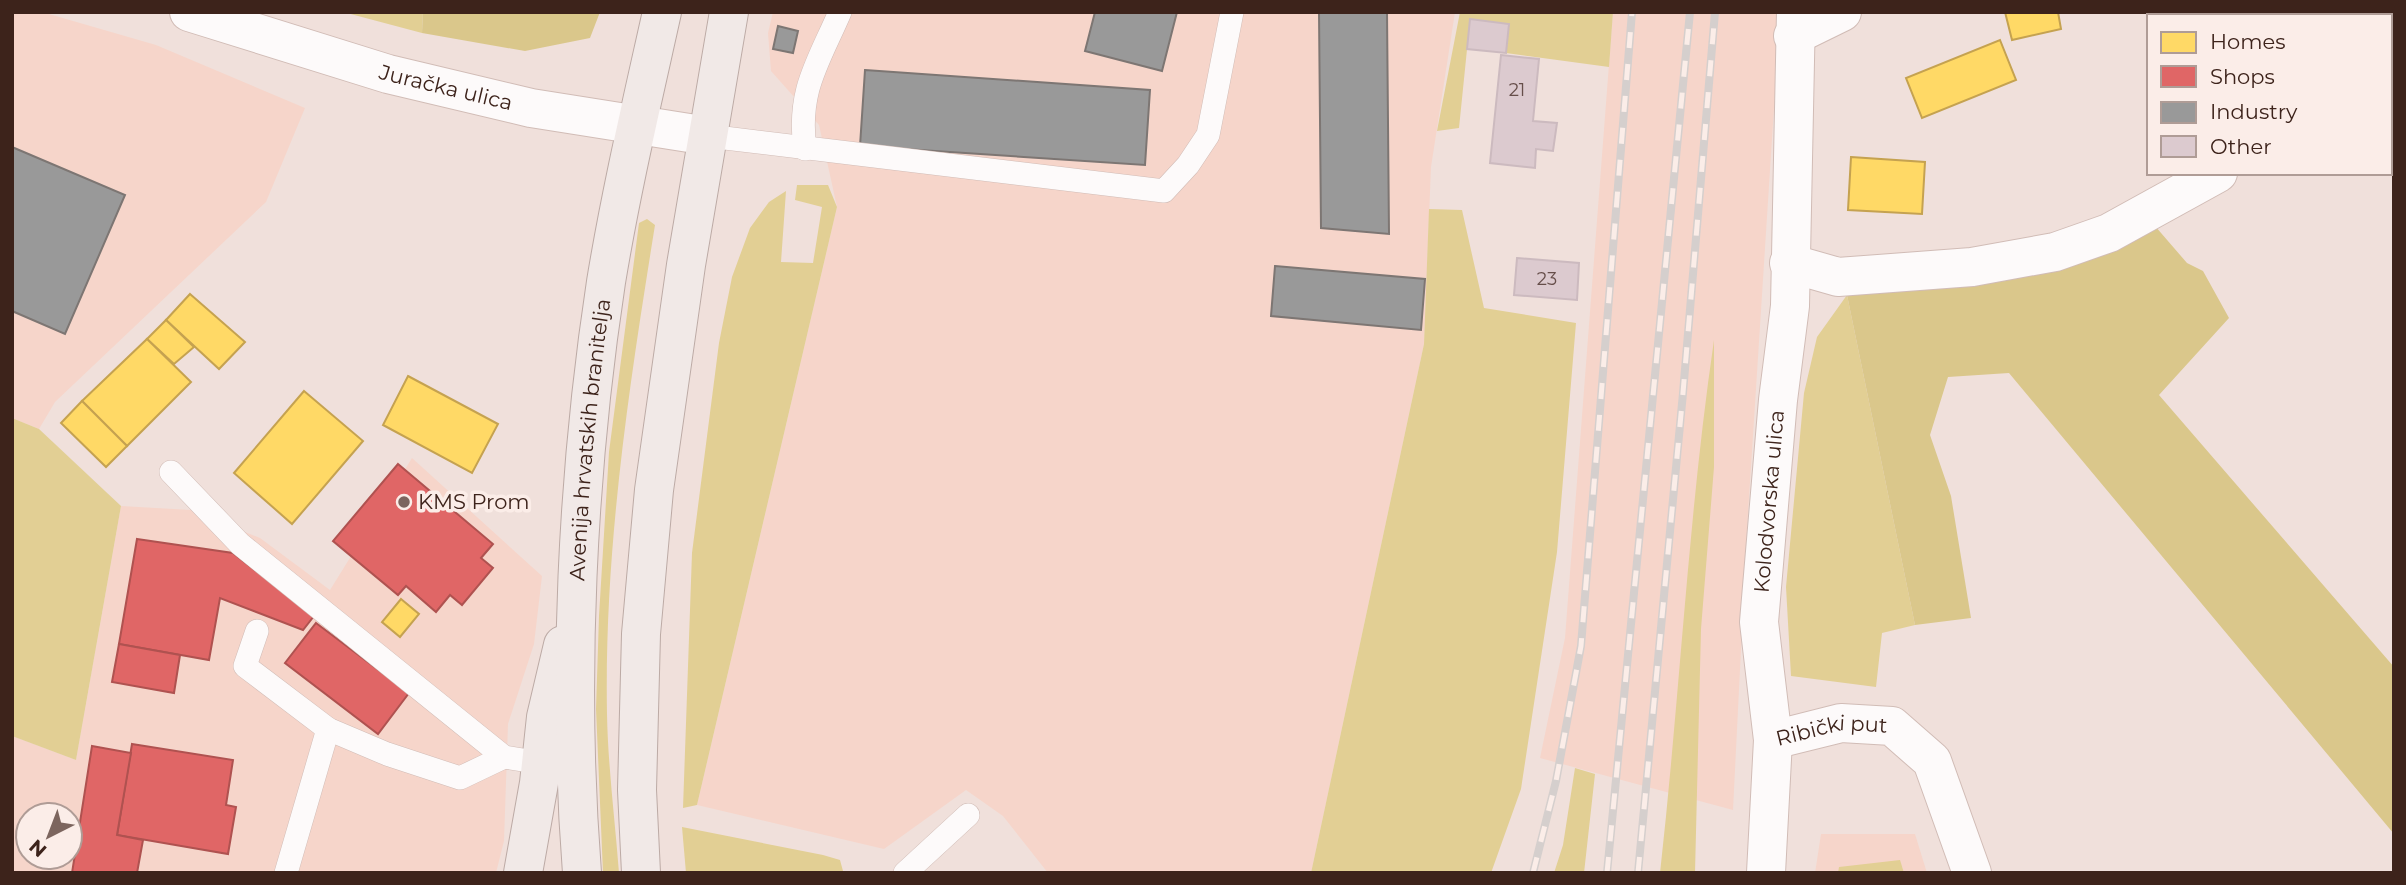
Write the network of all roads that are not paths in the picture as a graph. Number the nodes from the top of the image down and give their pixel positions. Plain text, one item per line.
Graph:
1 (189, 12) edge
2 (662, 12) edge
3 (729, 12) edge
4 (840, 12) edge
5 (1232, 12) edge
6 (1842, 12) edge
7 (1795, 24) edge
8 (637, 125) junction
9 (708, 136) junction
10 (804, 149) junction
11 (2214, 175) edge
12 (1789, 264) junction
13 (171, 472) dead end
14 (578, 604) junction
15 (257, 631) dead end
16 (328, 729) junction
17 (1773, 740) junction
18 (504, 757) junction
19 (541, 763) junction
20 (968, 815) dead end
21 (286, 873) edge
22 (523, 873) edge
23 (582, 873) edge
24 (641, 873) edge
25 (905, 873) edge
26 (1766, 873) edge
27 (1972, 873) edge

1 - 8 street, Juračka ulica
2 - 8 main road, Avenija hrvatskih branitelja
3 - 9 main road
4 - 10 lane
5 - 10 lane
6 - 7 street, Kolodvorska ulica
7 - 12 street, Kolodvorska ulica
8 - 9 street, Juračka ulica
8 - 14 main road, Avenija hrvatskih branitelja
9 - 10 lane
9 - 24 main road
11 - 12 street
12 - 17 street, Kolodvorska ulica
13 - 18 lane
14 - 19 main road
14 - 23 main road, Avenija hrvatskih branitelja
15 - 16 lane
16 - 18 lane
16 - 21 lane
17 - 26 street, Ribički put
17 - 27 street, Ribički put
18 - 19 lane
19 - 22 main road
20 - 25 lane

